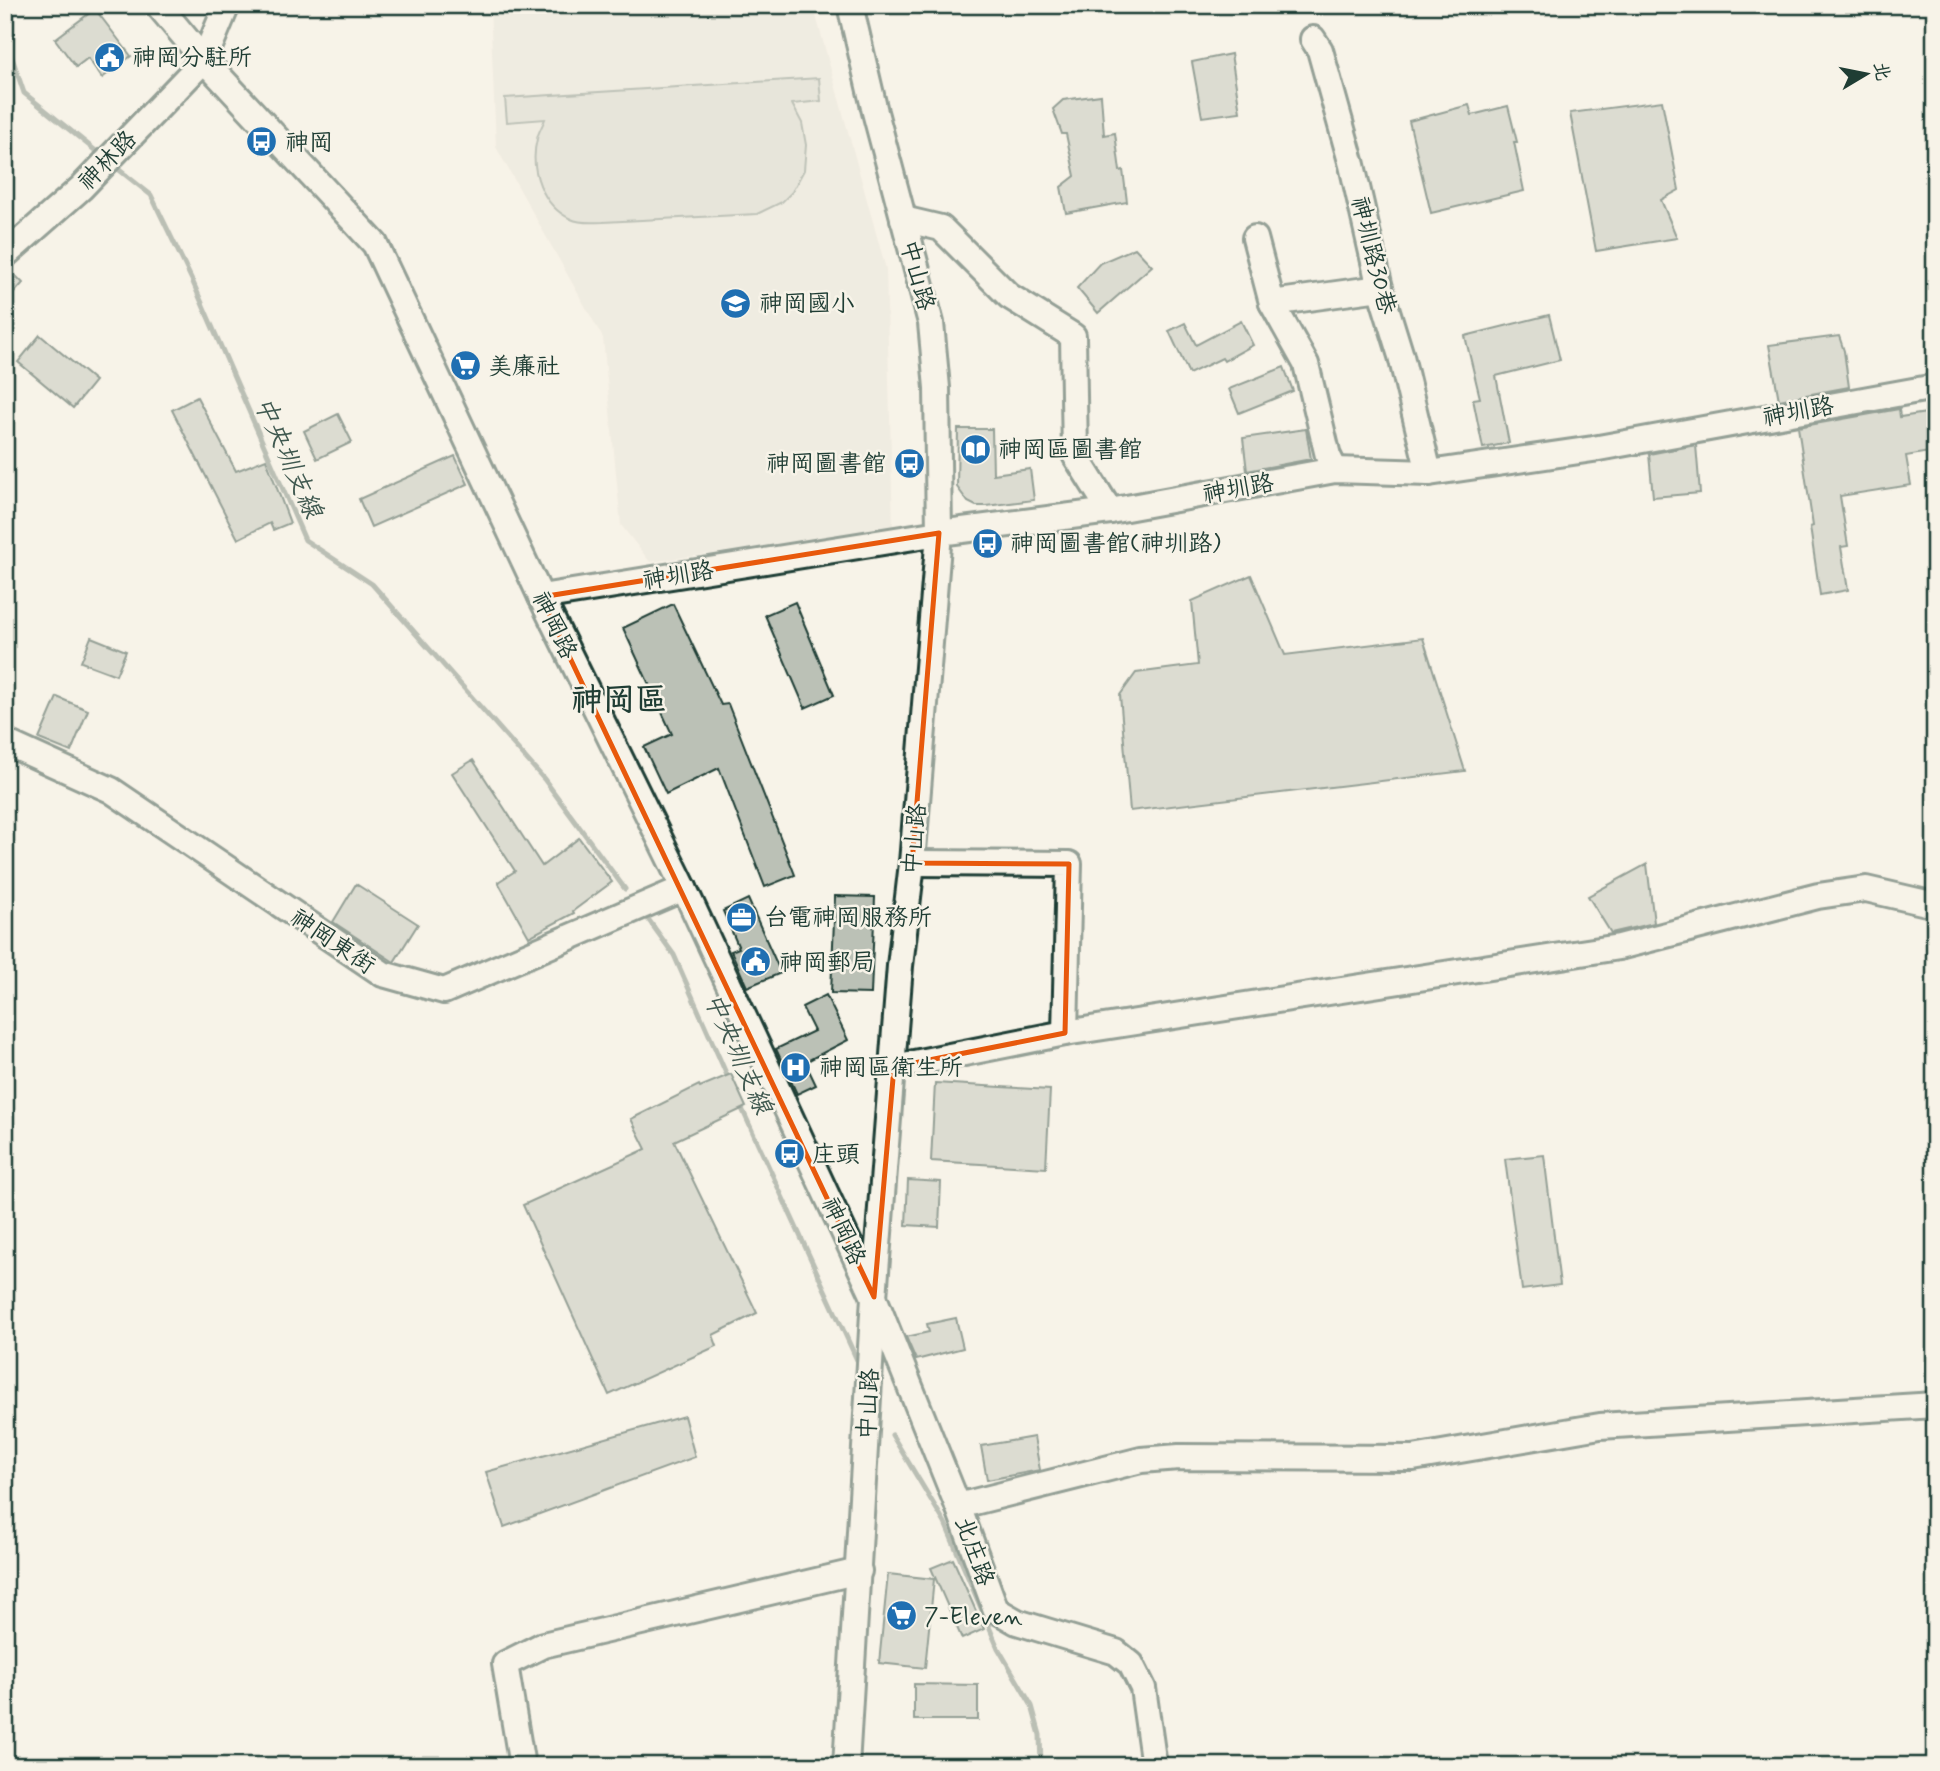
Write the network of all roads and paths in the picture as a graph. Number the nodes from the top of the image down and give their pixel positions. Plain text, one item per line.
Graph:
1 (158, 5) edge
2 (227, 5) edge
3 (850, 5) edge
4 (1313, 39) dead end
5 (204, 60) junction
6 (903, 219) junction
7 (1255, 237) dead end
8 (5, 255) edge
9 (1380, 288) junction
10 (1272, 303) junction
11 (1935, 387) edge
12 (1335, 470) junction
13 (1429, 473) junction
14 (1110, 511) junction
15 (939, 533) junction
16 (541, 597) junction
17 (5, 743) edge
18 (912, 863) junction
19 (684, 888) junction
20 (1935, 905) edge
21 (1065, 1033) junction
22 (894, 1068) junction
23 (874, 1297) junction
24 (1935, 1405) edge
25 (958, 1506) junction
26 (859, 1571) junction
27 (522, 1766) edge
28 (846, 1766) edge
29 (1154, 1766) edge

1 - 5 street, 神岡路
2 - 5 street
3 - 6 street, 中山路
4 - 9 street, 神圳路30巷
5 - 8 street, 神林路
5 - 16 street, 神岡路
6 - 14 street
6 - 15 street, 中山路
7 - 10 street
9 - 10 street
9 - 13 street, 神圳路30巷
10 - 12 street
11 - 13 street, 神圳路
12 - 13 street, 神圳路
12 - 14 street, 神圳路
14 - 15 street, 神圳路
15 - 16 street, 神圳路
15 - 18 street, 中山路
16 - 19 street, 神岡路
17 - 19 street, 神岡東街
18 - 21 street
18 - 22 street, 中山路
19 - 23 street, 神岡路
20 - 21 street
21 - 22 street
22 - 23 street, 中山路
23 - 25 street, 北庄路
23 - 26 street, 中山路
24 - 25 street
25 - 29 street, 北庄路
26 - 27 street
26 - 28 street, 中山路

